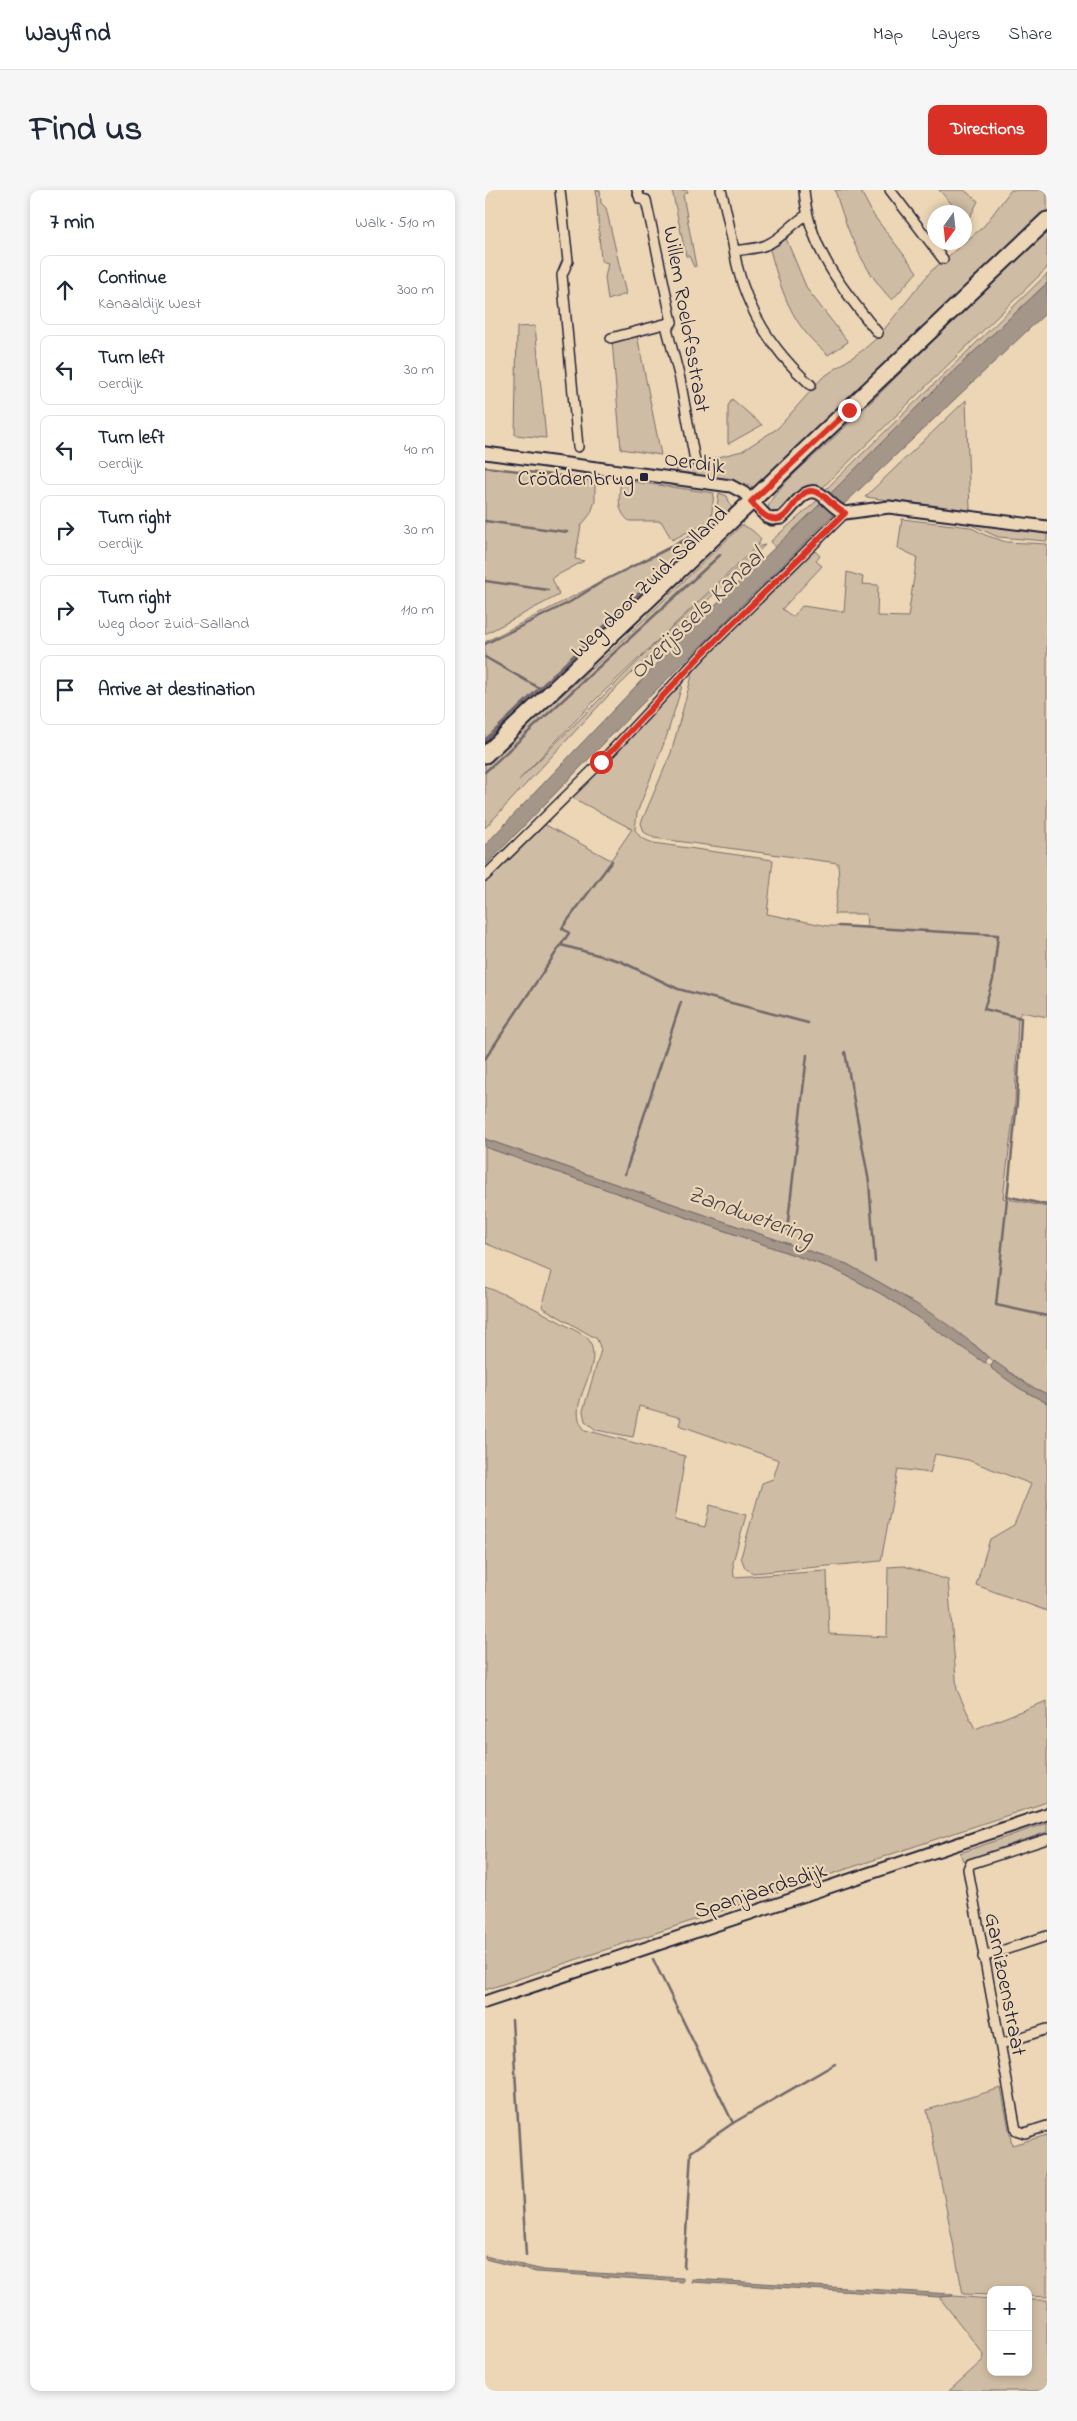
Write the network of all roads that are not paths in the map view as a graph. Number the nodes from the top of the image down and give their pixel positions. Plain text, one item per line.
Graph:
1 (560, 190) edge
2 (637, 190) edge
3 (721, 190) edge
4 (804, 190) edge
5 (890, 190) edge
6 (807, 214) junction
7 (1047, 220) edge
8 (735, 251) junction
9 (943, 259) dead end
10 (672, 322) junction
11 (877, 334) dead end
12 (611, 338) dead end
13 (811, 384) dead end
14 (578, 447) dead end
15 (485, 452) edge
16 (695, 461) dead end
17 (753, 504) junction
18 (842, 511) junction
19 (1047, 527) edge
20 (485, 756) edge
21 (485, 876) edge
22 (1047, 1814) edge
23 (1047, 1839) edge
24 (1047, 1936) edge
25 (983, 1957) junction
26 (485, 2002) edge
27 (1047, 2029) edge
28 (1001, 2044) junction
29 (1047, 2126) edge

1 - 14 street
2 - 10 street, Willem Roelofsstraat
3 - 8 street
4 - 6 street
5 - 9 street
6 - 8 street
6 - 11 street
7 - 17 main road, Weg door Zuid-Salland
8 - 13 street
10 - 12 street
10 - 16 street, Willem Roelofsstraat
15 - 17 street, Oerdijk
17 - 18 street, Oerdijk
17 - 20 main road, Weg door Zuid-Salland
18 - 19 street
18 - 21 street
22 - 26 street, Spanjaardsdijk
23 - 25 street, Garnizoenstraat
24 - 25 street
25 - 28 street, Garnizoenstraat
27 - 28 street
28 - 29 street, Garnizoenstraat

